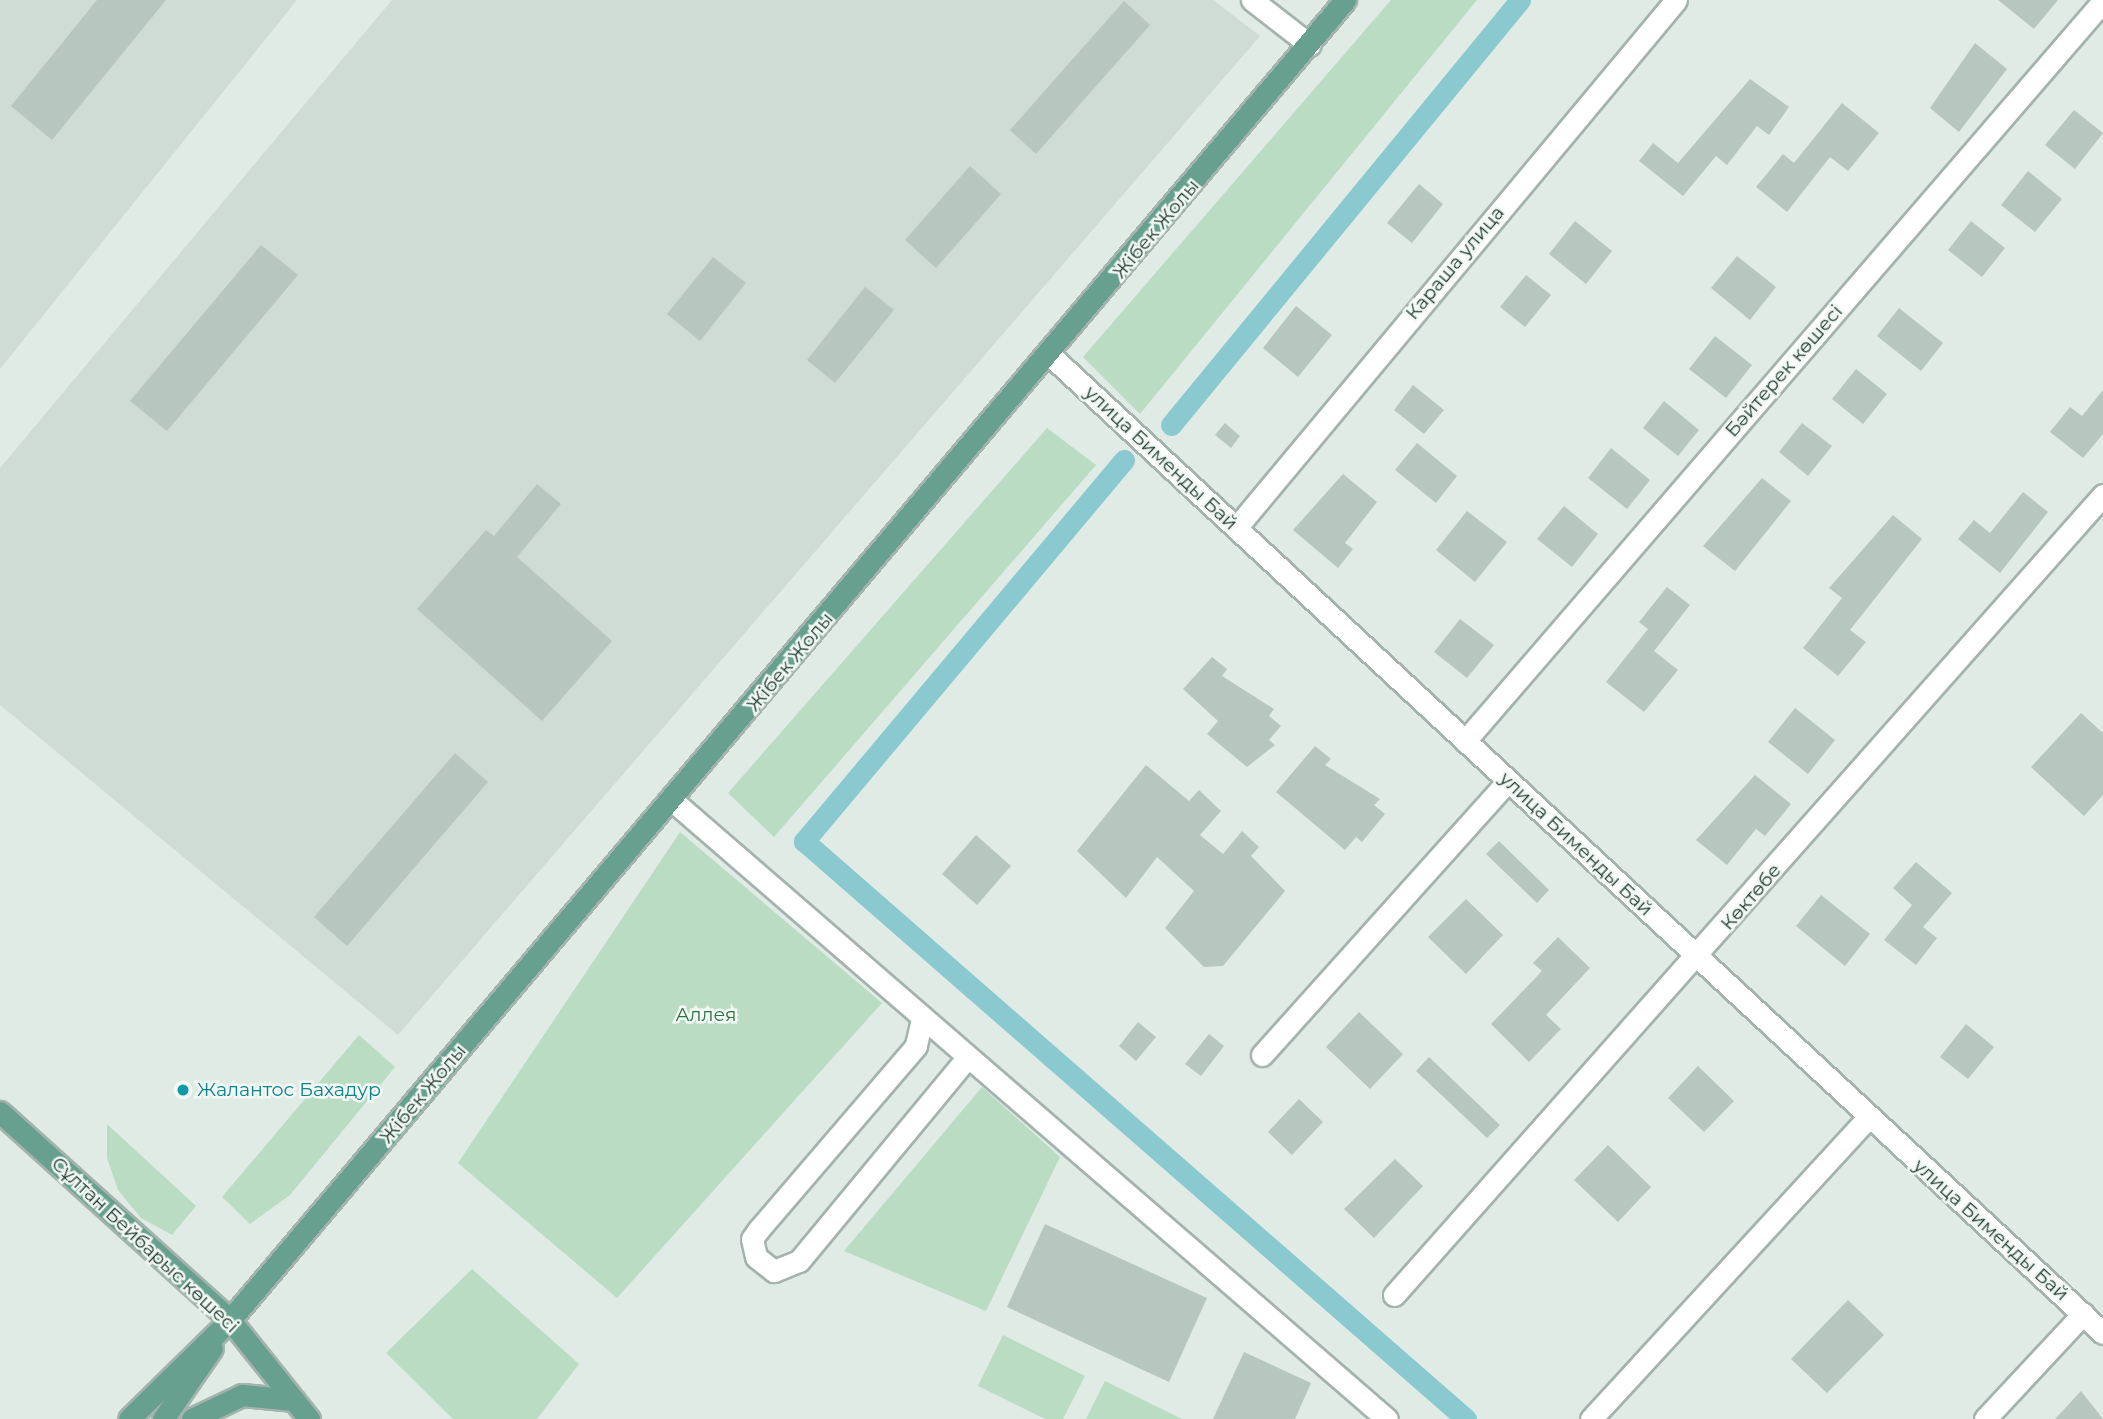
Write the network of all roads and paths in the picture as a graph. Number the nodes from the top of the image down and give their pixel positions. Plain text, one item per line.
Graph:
1 (1252, 0) edge
2 (1345, 0) edge
3 (1676, 0) edge
4 (2103, 1) edge
5 (1310, 46) junction
6 (1050, 355) junction
7 (2103, 495) edge
8 (1236, 528) junction
9 (1465, 740) junction
10 (1508, 781) junction
11 (673, 801) junction
12 (1699, 957) junction
13 (922, 1019) junction
14 (1262, 1055) dead end
15 (965, 1060) junction
16 (0, 1112) edge
17 (1868, 1118) junction
18 (1394, 1296) dead end
19 (2083, 1314) junction
20 (230, 1320) junction
21 (2103, 1333) edge
22 (294, 1400) junction
23 (129, 1419) edge
24 (163, 1419) edge
25 (192, 1419) edge
26 (309, 1419) edge
27 (1387, 1419) edge
28 (1591, 1419) edge
29 (1985, 1419) edge

1 - 5 street
2 - 5 main road, Жібек Жолы
3 - 8 street, Караша улица
4 - 9 street, Бәйтерек көшесі
5 - 6 main road, Жібек Жолы
6 - 8 street, улица Бименды Бай
6 - 11 main road, Жібек Жолы
7 - 12 street, Көктөбе
8 - 9 street, улица Бименды Бай
9 - 10 street, улица Бименды Бай
10 - 12 street, улица Бименды Бай
10 - 14 street
11 - 13 street
11 - 20 main road, Жібек Жолы
12 - 17 street, улица Бименды Бай
12 - 18 street, Көктөбе
13 - 15 street
13 - 15 street
15 - 27 street
16 - 20 main road, Сұлтан Бейбарыс көшесі
17 - 19 street, улица Бименды Бай
17 - 28 street
19 - 21 street, улица Бименды Бай
19 - 29 street
20 - 22 main road, Сұлтан Бейбарыс көшесі
20 - 23 main road
20 - 24 main road
22 - 25 main road
22 - 26 main road, Сұлтан Бейбарыс көшесі

